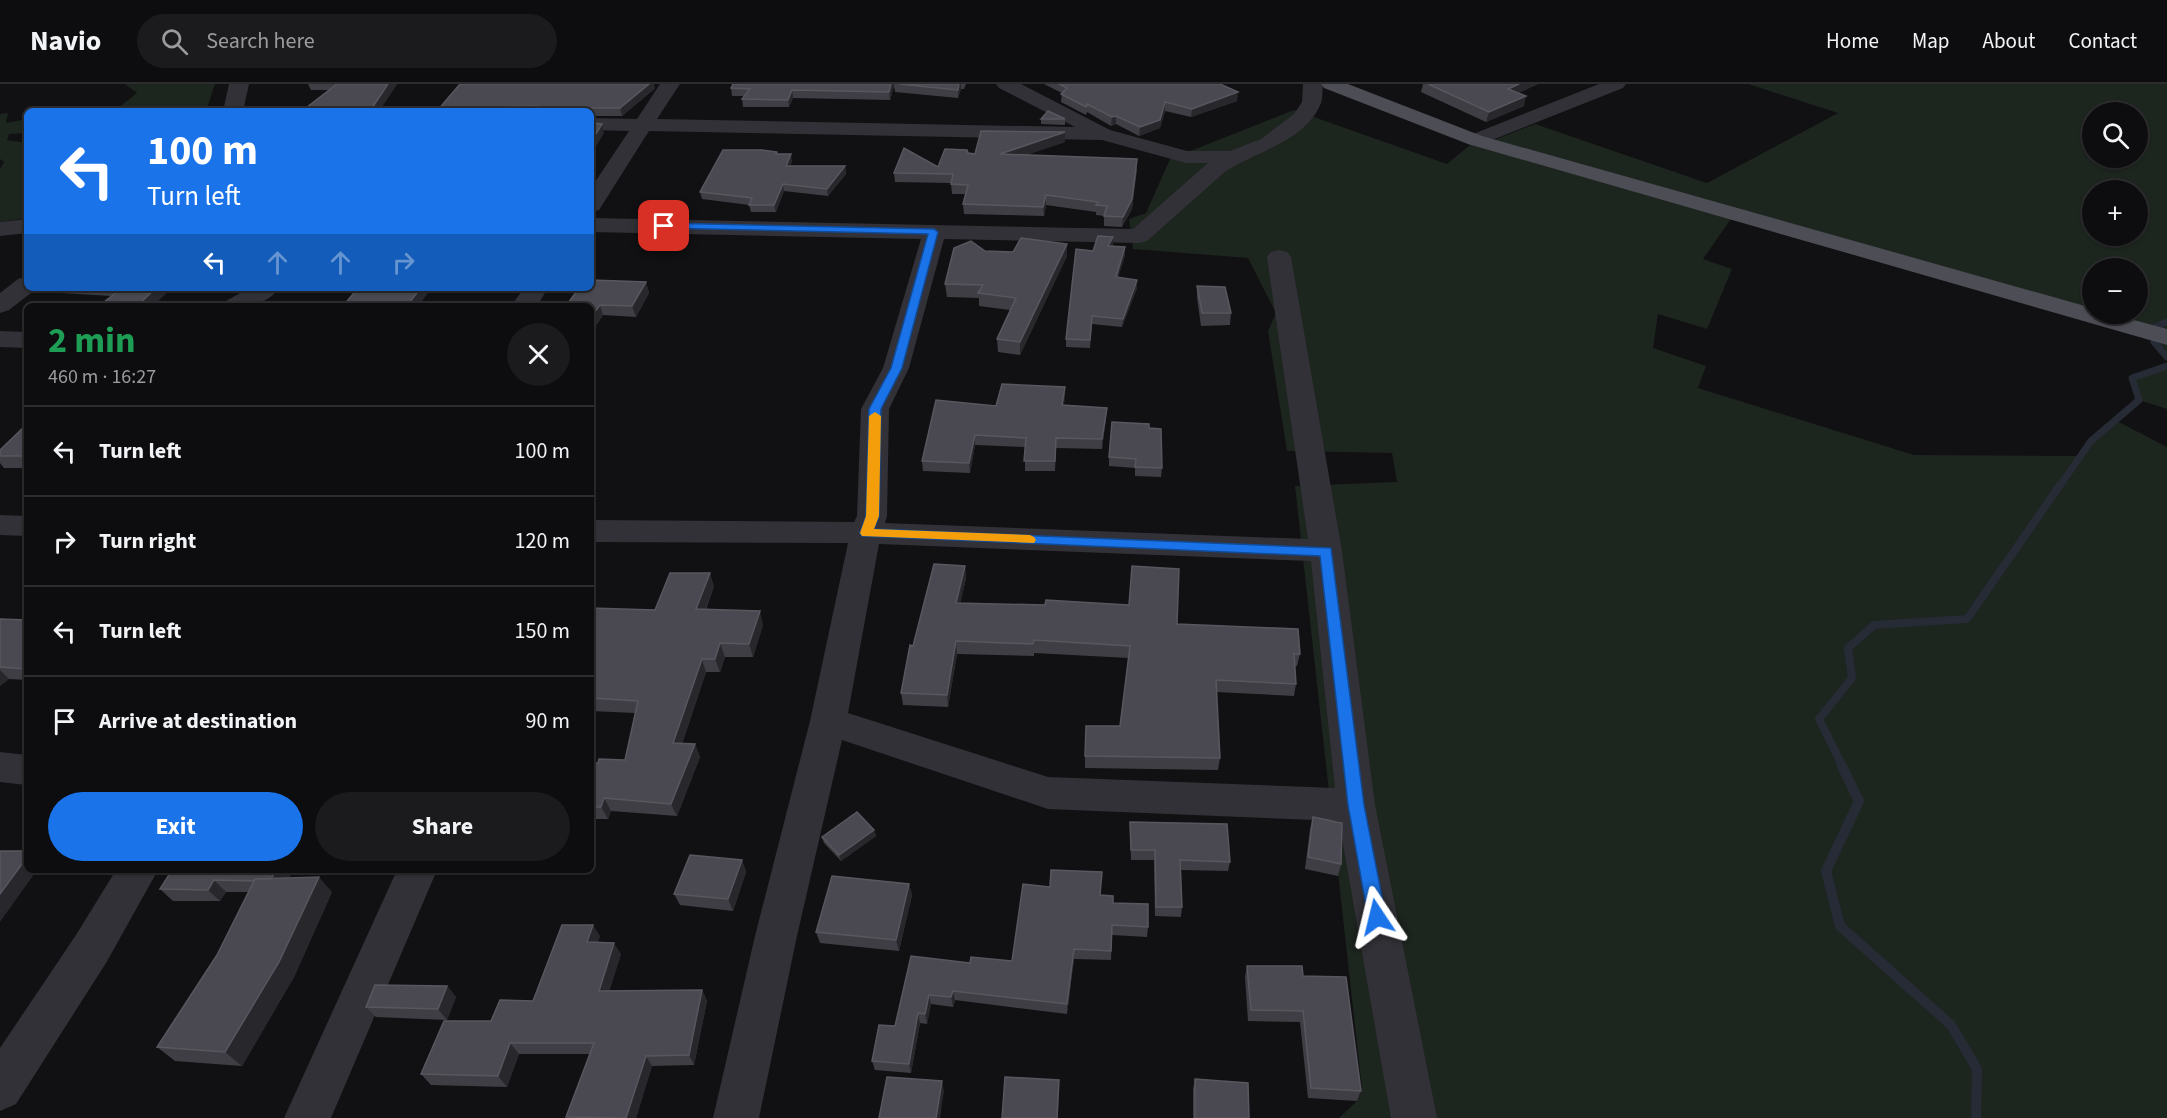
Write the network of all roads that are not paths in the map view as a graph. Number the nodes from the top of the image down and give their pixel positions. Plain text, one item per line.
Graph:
1 (239, 84) edge
2 (670, 84) edge
3 (1006, 84) edge
4 (1313, 84) edge
5 (1331, 84) edge
6 (1616, 84) edge
7 (234, 108) edge
8 (594, 124) edge
9 (644, 125) junction
10 (1103, 134) junction
11 (1475, 140) junction
12 (1233, 157) junction
13 (594, 200) edge
14 (594, 225) edge
15 (24, 226) edge
16 (0, 229) edge
17 (934, 232) junction
18 (1279, 257) dead end
19 (24, 286) edge
20 (262, 291) edge
21 (240, 303) edge
22 (0, 305) edge
23 (2167, 338) edge
24 (0, 339) edge
25 (24, 340) edge
26 (0, 525) edge
27 (843, 525) junction
28 (24, 526) edge
29 (594, 531) edge
30 (1326, 551) junction
31 (828, 721) junction
32 (0, 767) edge
33 (24, 770) edge
34 (1356, 805) junction
35 (136, 873) edge
36 (416, 873) edge
37 (0, 1088) edge
38 (307, 1118) edge
39 (736, 1118) edge
40 (1414, 1118) edge

1 - 7 street
2 - 9 street
3 - 10 street
4 - 12 street
5 - 11 main road
6 - 11 street
8 - 9 street
9 - 10 street
9 - 13 street
10 - 12 street
11 - 23 main road
12 - 17 street
14 - 17 street
15 - 16 street
17 - 27 street
18 - 30 street
19 - 22 street
20 - 21 street
24 - 25 street
26 - 28 street
27 - 29 street
27 - 30 street
27 - 31 street
30 - 34 street
31 - 34 street
31 - 39 street
32 - 33 street
34 - 40 street
35 - 37 street
36 - 38 street

